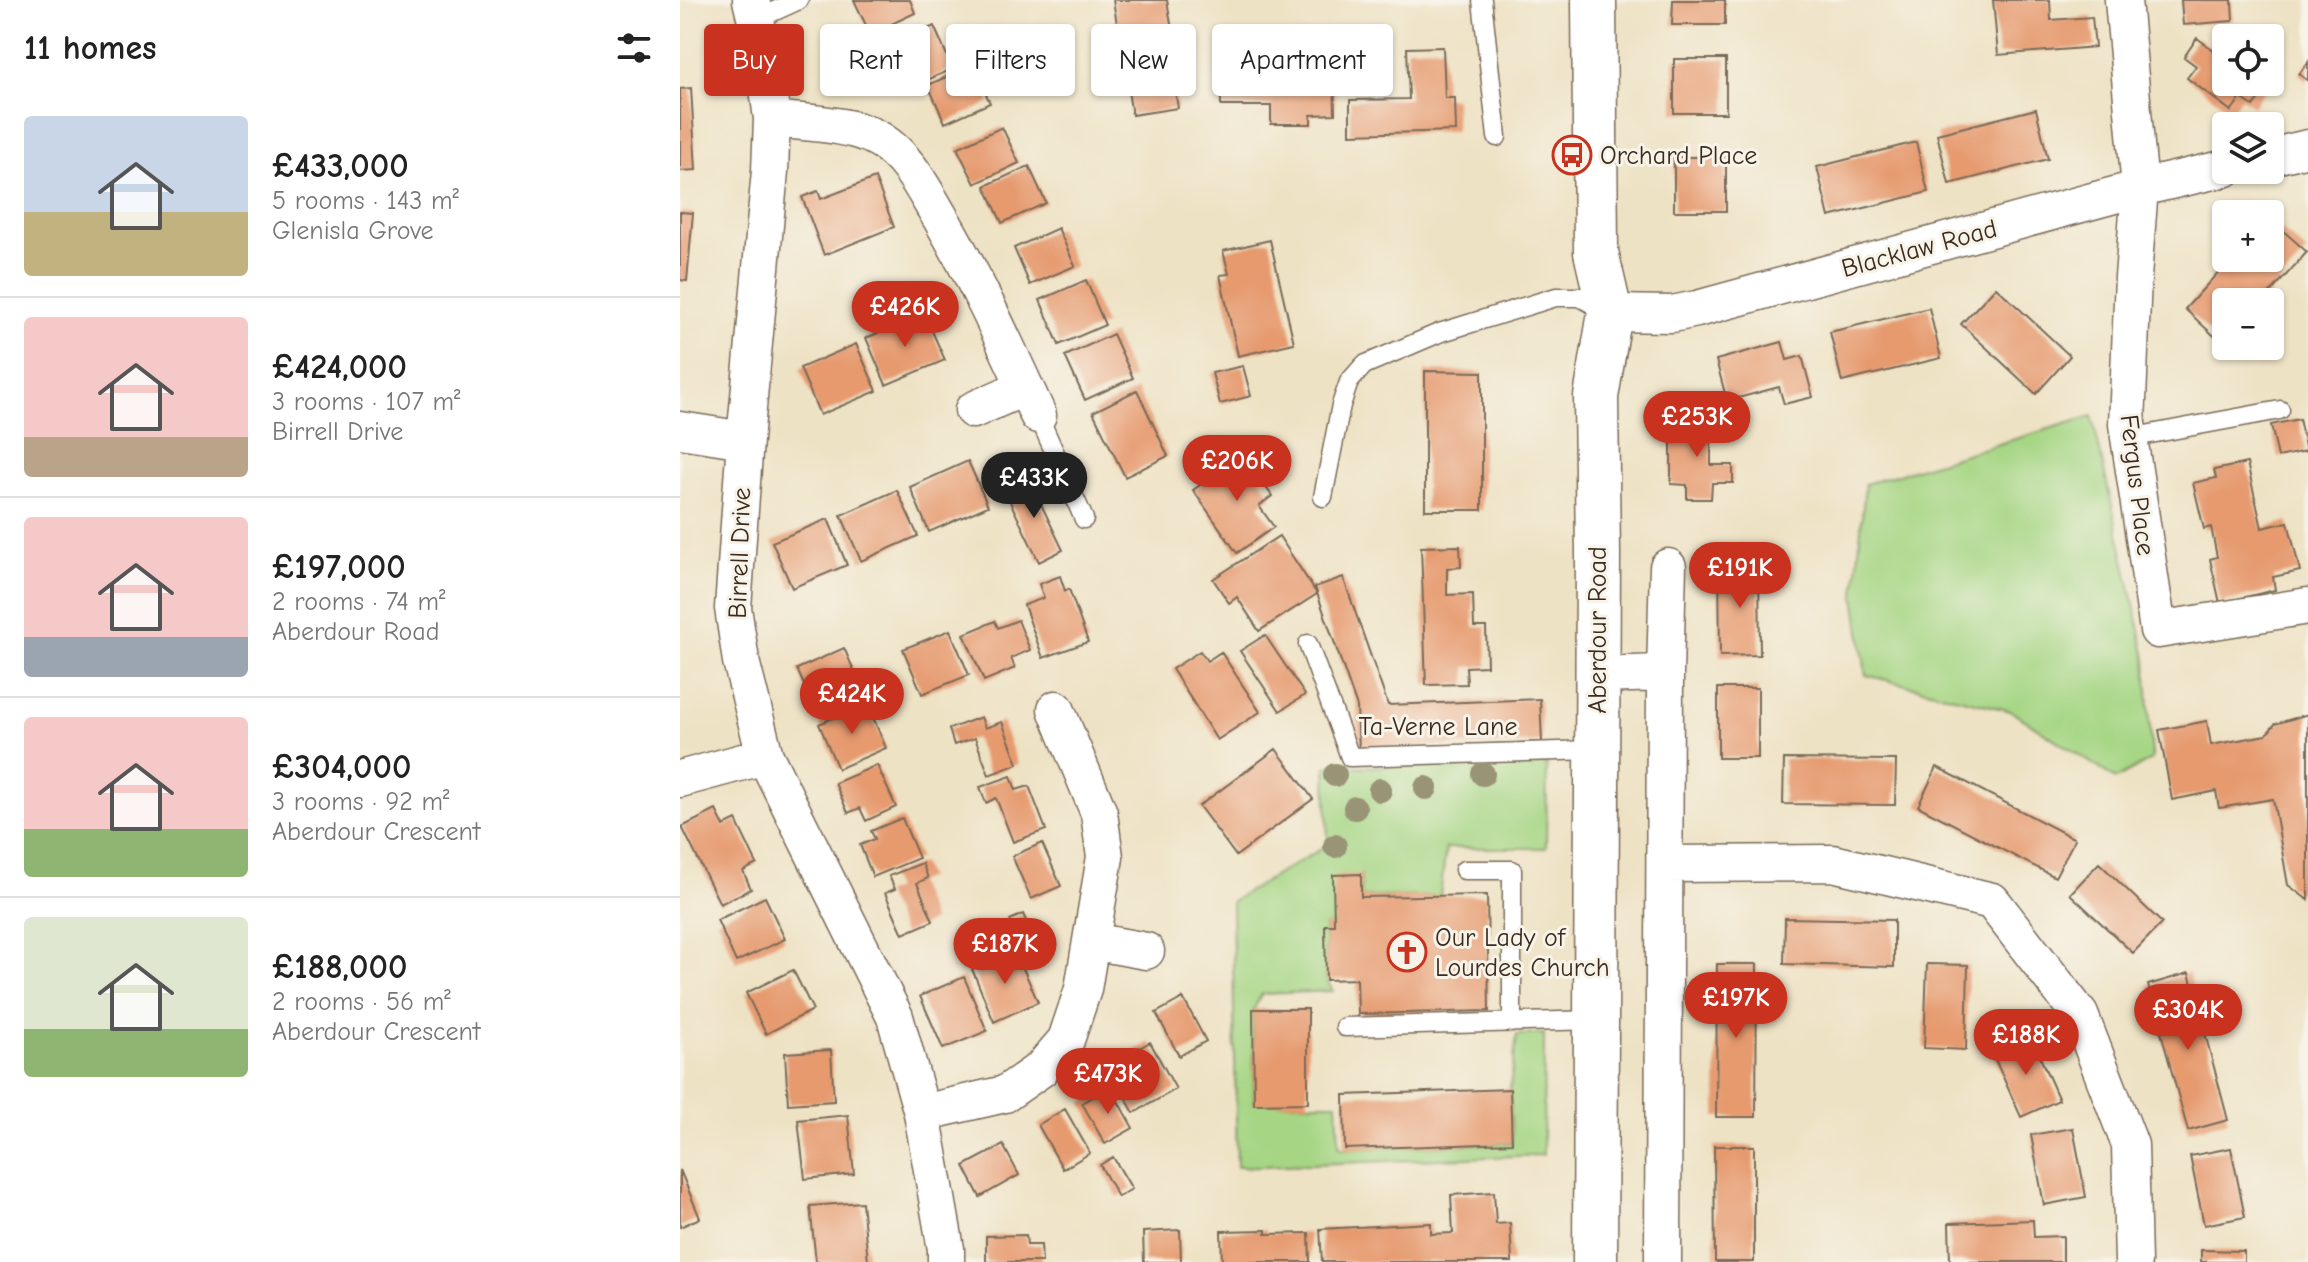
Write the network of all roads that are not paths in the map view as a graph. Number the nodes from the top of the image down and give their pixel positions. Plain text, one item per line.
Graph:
1 (799, 0) edge
2 (1482, 0) edge
3 (1594, 0) edge
4 (2123, 0) edge
5 (753, 10) edge
6 (772, 119) junction
7 (1497, 137) dead end
8 (2308, 148) edge
9 (2284, 154) edge
10 (2212, 171) edge
11 (2140, 188) junction
12 (1610, 313) junction
13 (1032, 401) junction
14 (973, 410) dead end
15 (2280, 410) dead end
16 (680, 430) edge
17 (2129, 438) junction
18 (745, 440) junction
19 (1323, 497) dead end
20 (1084, 519) dead end
21 (1668, 567) dead end
22 (2308, 606) edge
23 (1308, 644) dead end
24 (1665, 673) junction
25 (1597, 675) junction
26 (1056, 709) dead end
27 (1596, 750) junction
28 (765, 756) junction
29 (680, 779) edge
30 (1665, 864) junction
31 (1464, 870) dead end
32 (1091, 941) junction
33 (1146, 951) dead end
34 (1596, 1020) junction
35 (1512, 1023) junction
36 (1345, 1027) dead end
37 (922, 1113) junction
38 (946, 1262) edge
39 (1595, 1262) edge
40 (1663, 1262) edge
41 (2133, 1262) edge

1 - 5 lane
2 - 7 lane
3 - 12 main road, Aberdour Road
4 - 11 street, Fergus Place
5 - 6 street, Birrell Drive
6 - 13 street
6 - 18 street, Birrell Drive
8 - 9 street
10 - 11 street, Blacklaw Road
11 - 12 street, Blacklaw Road
11 - 17 street, Fergus Place
12 - 19 lane
12 - 25 main road, Aberdour Road
13 - 14 street
13 - 20 lane
15 - 17 lane
16 - 18 street
17 - 22 street, Fergus Place
18 - 28 street, Birrell Drive
21 - 24 street
23 - 27 lane, Ta-Verne Lane
24 - 25 street
24 - 30 street
25 - 27 main road, Aberdour Road
26 - 32 street
27 - 34 main road, Aberdour Road
28 - 29 street
28 - 37 street, Birrell Drive
30 - 40 street
30 - 41 street
31 - 35 lane
32 - 33 street
32 - 37 street
34 - 35 lane
34 - 39 main road, Aberdour Road
35 - 36 lane
37 - 38 street, Birrell Drive

